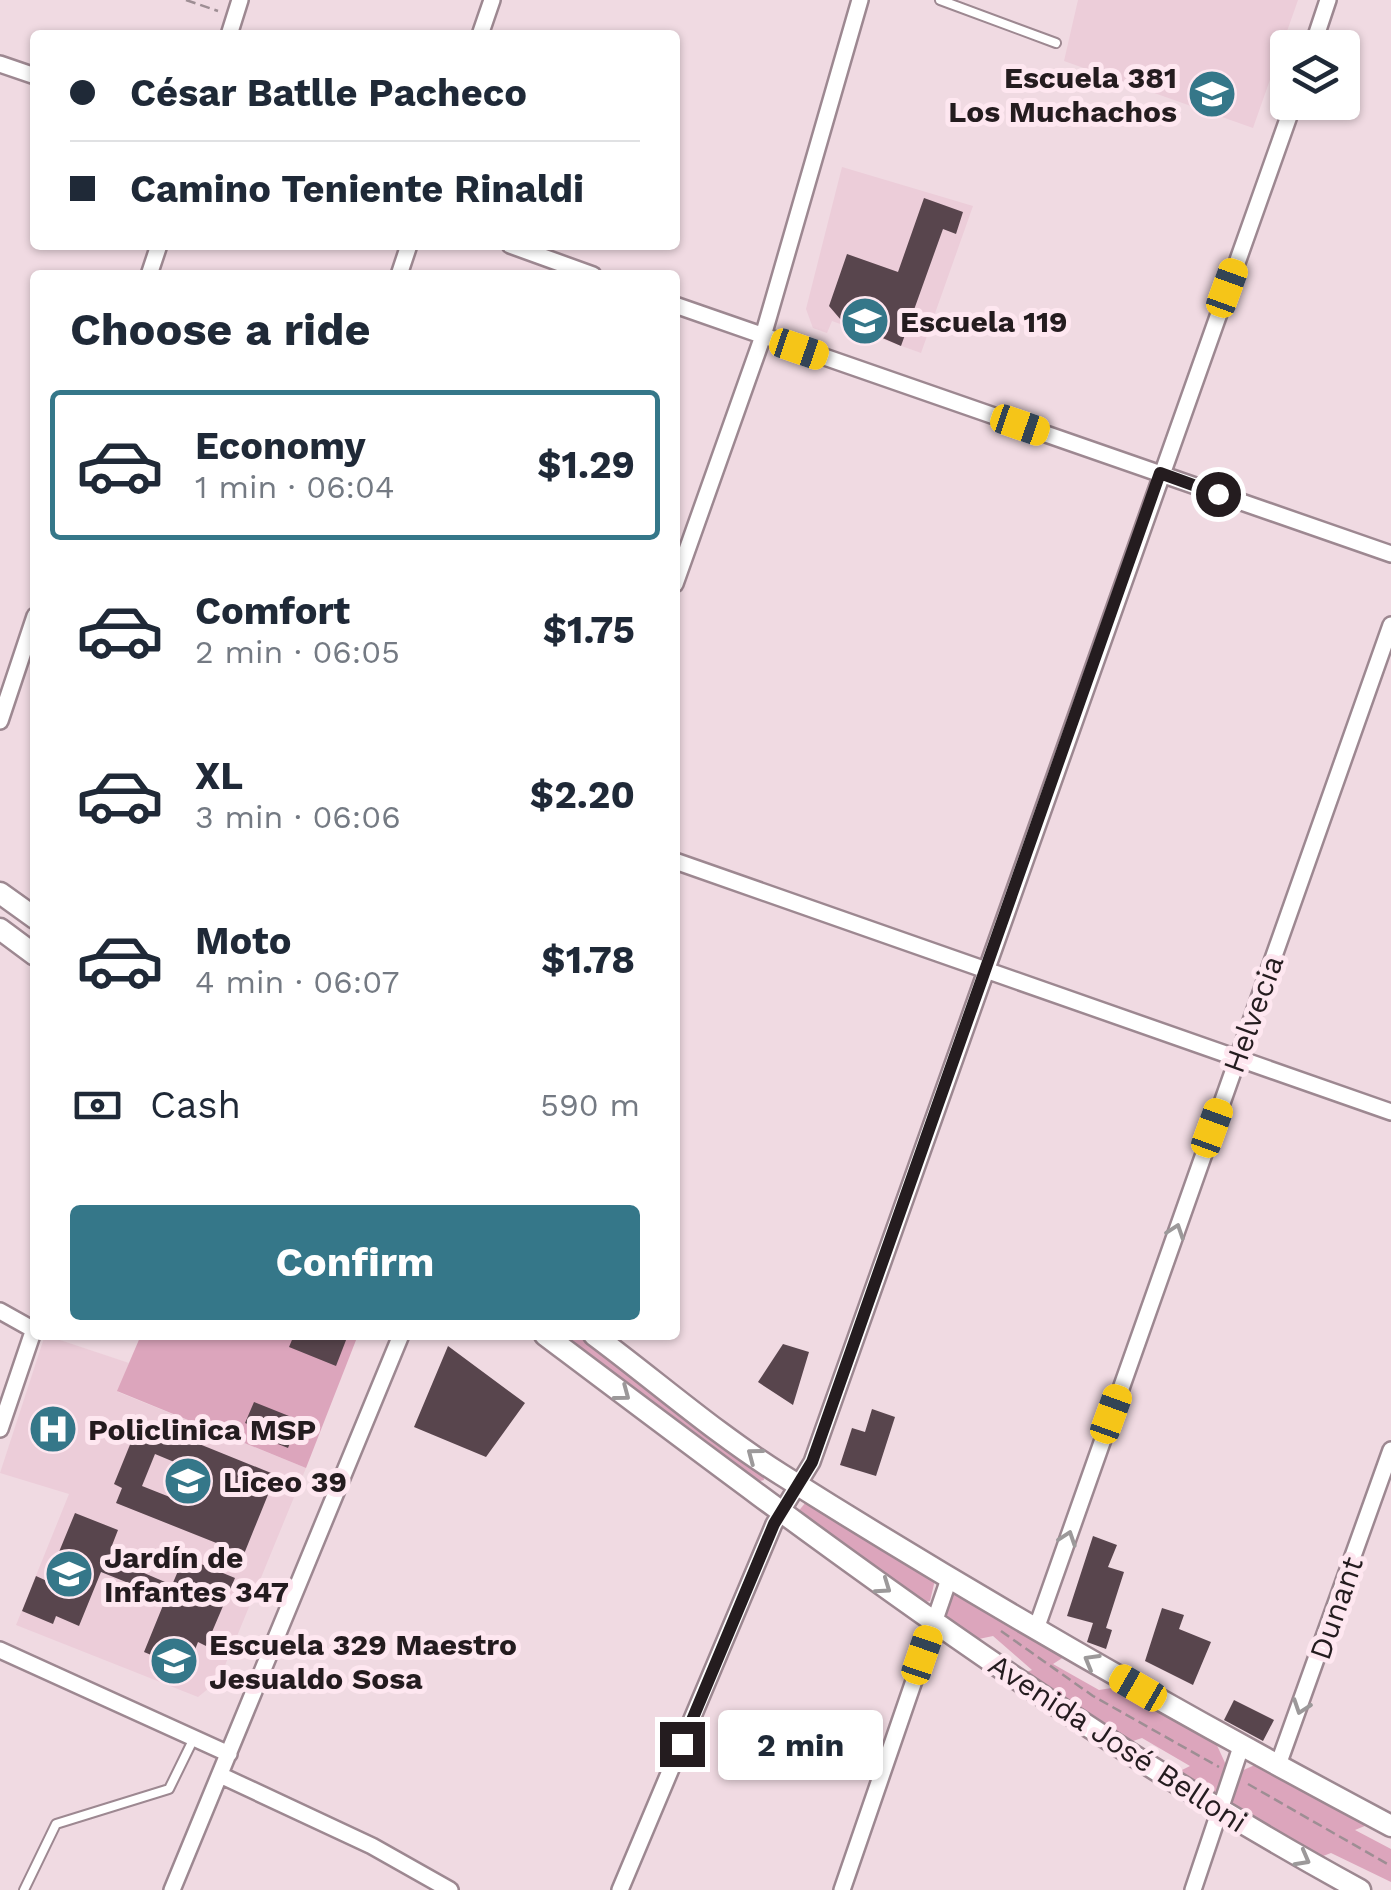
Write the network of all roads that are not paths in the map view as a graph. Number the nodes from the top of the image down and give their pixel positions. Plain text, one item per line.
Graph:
1 (492, 0) edge
2 (940, 0) edge
3 (1328, 0) edge
4 (857, 1) edge
5 (482, 30) edge
6 (1318, 30) edge
7 (1056, 43) dead end
8 (0, 64) edge
9 (30, 74) edge
10 (1287, 120) edge
11 (524, 250) edge
12 (579, 270) edge
13 (680, 307) edge
14 (762, 336) junction
15 (1160, 473) junction
16 (1391, 554) edge
17 (680, 570) edge
18 (1391, 625) edge
19 (30, 631) edge
20 (0, 721) edge
21 (680, 862) edge
22 (0, 893) edge
23 (30, 914) edge
24 (0, 929) edge
25 (30, 950) edge
26 (986, 969) junction
27 (1238, 1056) junction
28 (1391, 1112) edge
29 (0, 1311) edge
30 (30, 1326) edge
31 (30, 1340) edge
32 (399, 1340) edge
33 (552, 1340) edge
34 (601, 1340) edge
35 (0, 1429) edge
36 (1391, 1450) edge
37 (800, 1486) junction
38 (780, 1512) junction
39 (950, 1579) junction
40 (933, 1622) junction
41 (1036, 1630) junction
42 (0, 1650) edge
43 (194, 1738) junction
44 (1241, 1747) junction
45 (229, 1754) junction
46 (1278, 1765) junction
47 (220, 1775) junction
48 (1220, 1811) junction
49 (1391, 1826) edge
50 (24, 1890) edge
51 (172, 1890) edge
52 (450, 1890) edge
53 (620, 1890) edge
54 (842, 1890) edge
55 (1193, 1890) edge
56 (1360, 1890) edge

1 - 5 street
2 - 7 lane
3 - 6 street
4 - 14 street
8 - 9 street
10 - 15 street
11 - 12 street
13 - 14 street
14 - 15 street
14 - 17 street
15 - 16 street
15 - 26 street
18 - 27 street, Helvecia
19 - 20 street
21 - 26 street
22 - 23 main road
24 - 25 main road
26 - 27 street
26 - 37 street
27 - 28 street
41 -> 27 street, Helvecia
29 - 30 street
31 - 35 street
32 - 45 street
33 -> 38 main road, Avenida José Belloni
37 -> 34 main road, Avenida José Belloni
36 -> 46 street, Dunant
37 - 38 street
37 - 39 main road, Avenida José Belloni
38 -> 40 main road, Avenida José Belloni
38 - 53 street
39 - 40 street
39 - 41 main road, Avenida José Belloni
40 - 48 main road, Avenida José Belloni
40 - 54 street
44 -> 41 main road, Avenida José Belloni
42 - 43 street
43 - 45 street
43 - 50 lane
44 - 46 main road, Avenida José Belloni
44 - 48 street
45 - 47 street
46 - 49 main road, Avenida José Belloni
47 - 51 street
47 - 52 street
48 - 55 street
48 -> 56 main road, Avenida José Belloni

